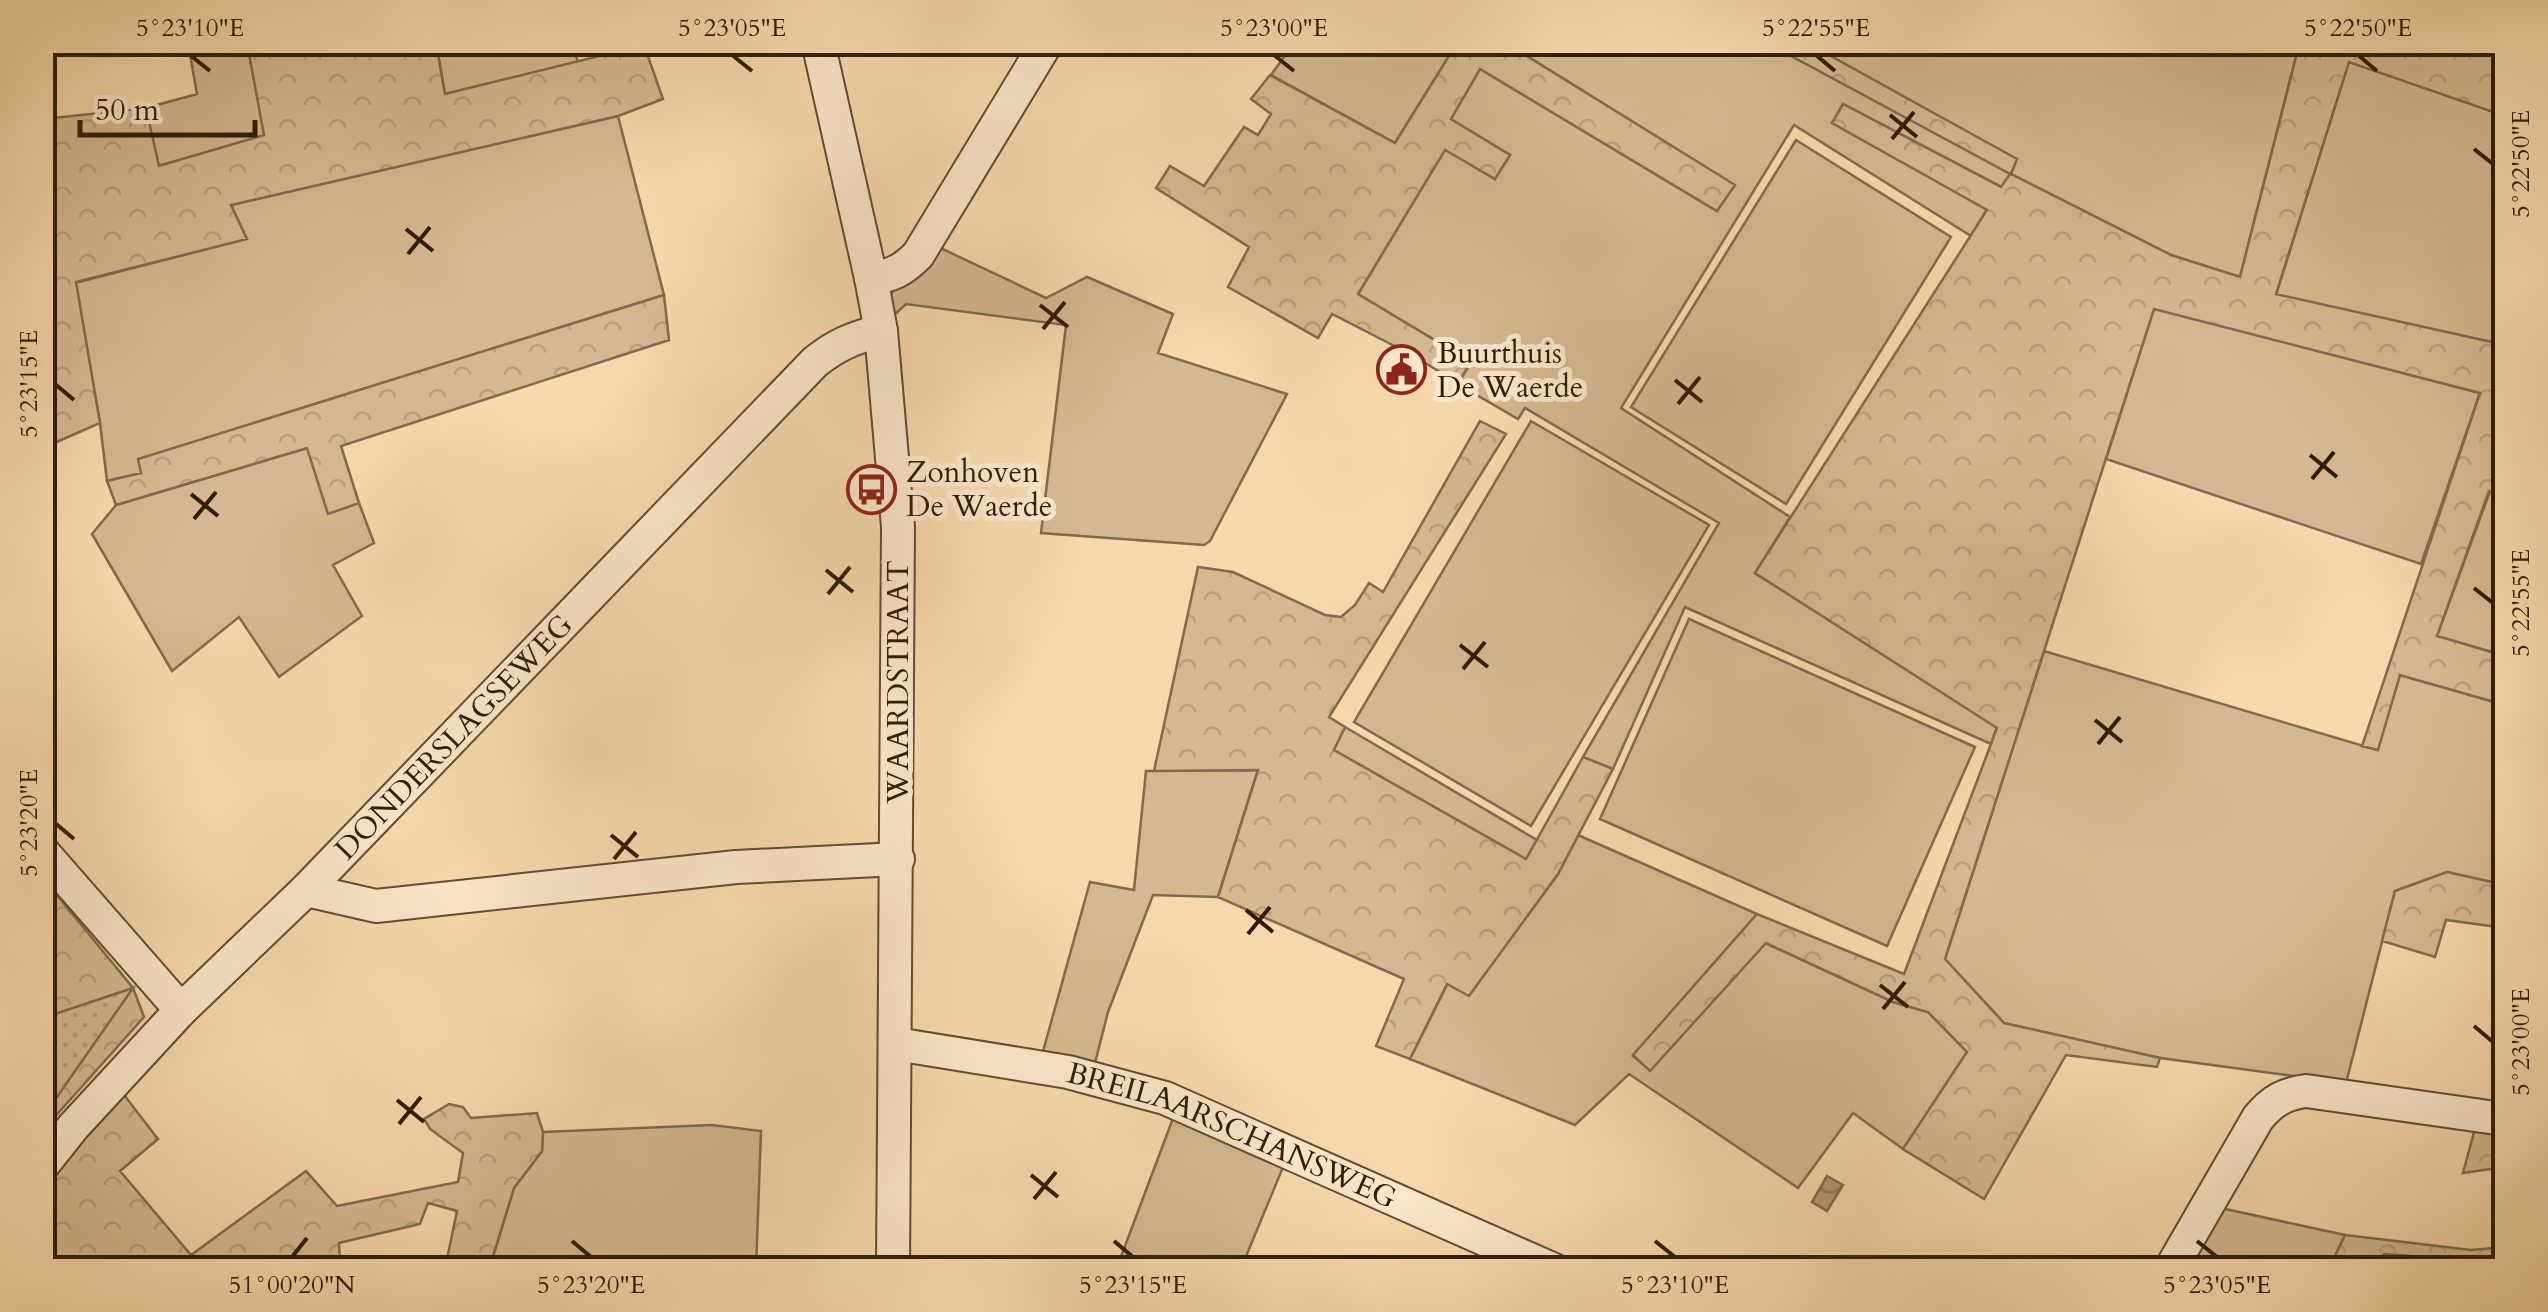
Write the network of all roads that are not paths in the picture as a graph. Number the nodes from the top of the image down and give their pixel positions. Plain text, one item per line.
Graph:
1 (818, 42) edge
2 (1047, 42) edge
3 (872, 278) junction
4 (881, 331) junction
5 (42, 850) edge
6 (898, 859) junction
7 (306, 890) junction
8 (181, 1010) junction
9 (896, 1044) junction
10 (2496, 1118) dead end
11 (42, 1166) edge
12 (894, 1270) edge
13 (1554, 1270) edge
14 (2170, 1270) edge

1 - 3 street, WAARDSTRAAT
2 - 3 street
3 - 4 street, WAARDSTRAAT
4 - 6 street, WAARDSTRAAT
4 - 7 street, DONDERSLAGSEWEG
5 - 8 street
6 - 7 street
6 - 9 street, WAARDSTRAAT
7 - 8 street, DONDERSLAGSEWEG
8 - 11 street, DONDERSLAGSEWEG
9 - 12 street, WAARDSTRAAT
9 - 13 street, BREILAARSCHANSWEG
10 - 14 street

